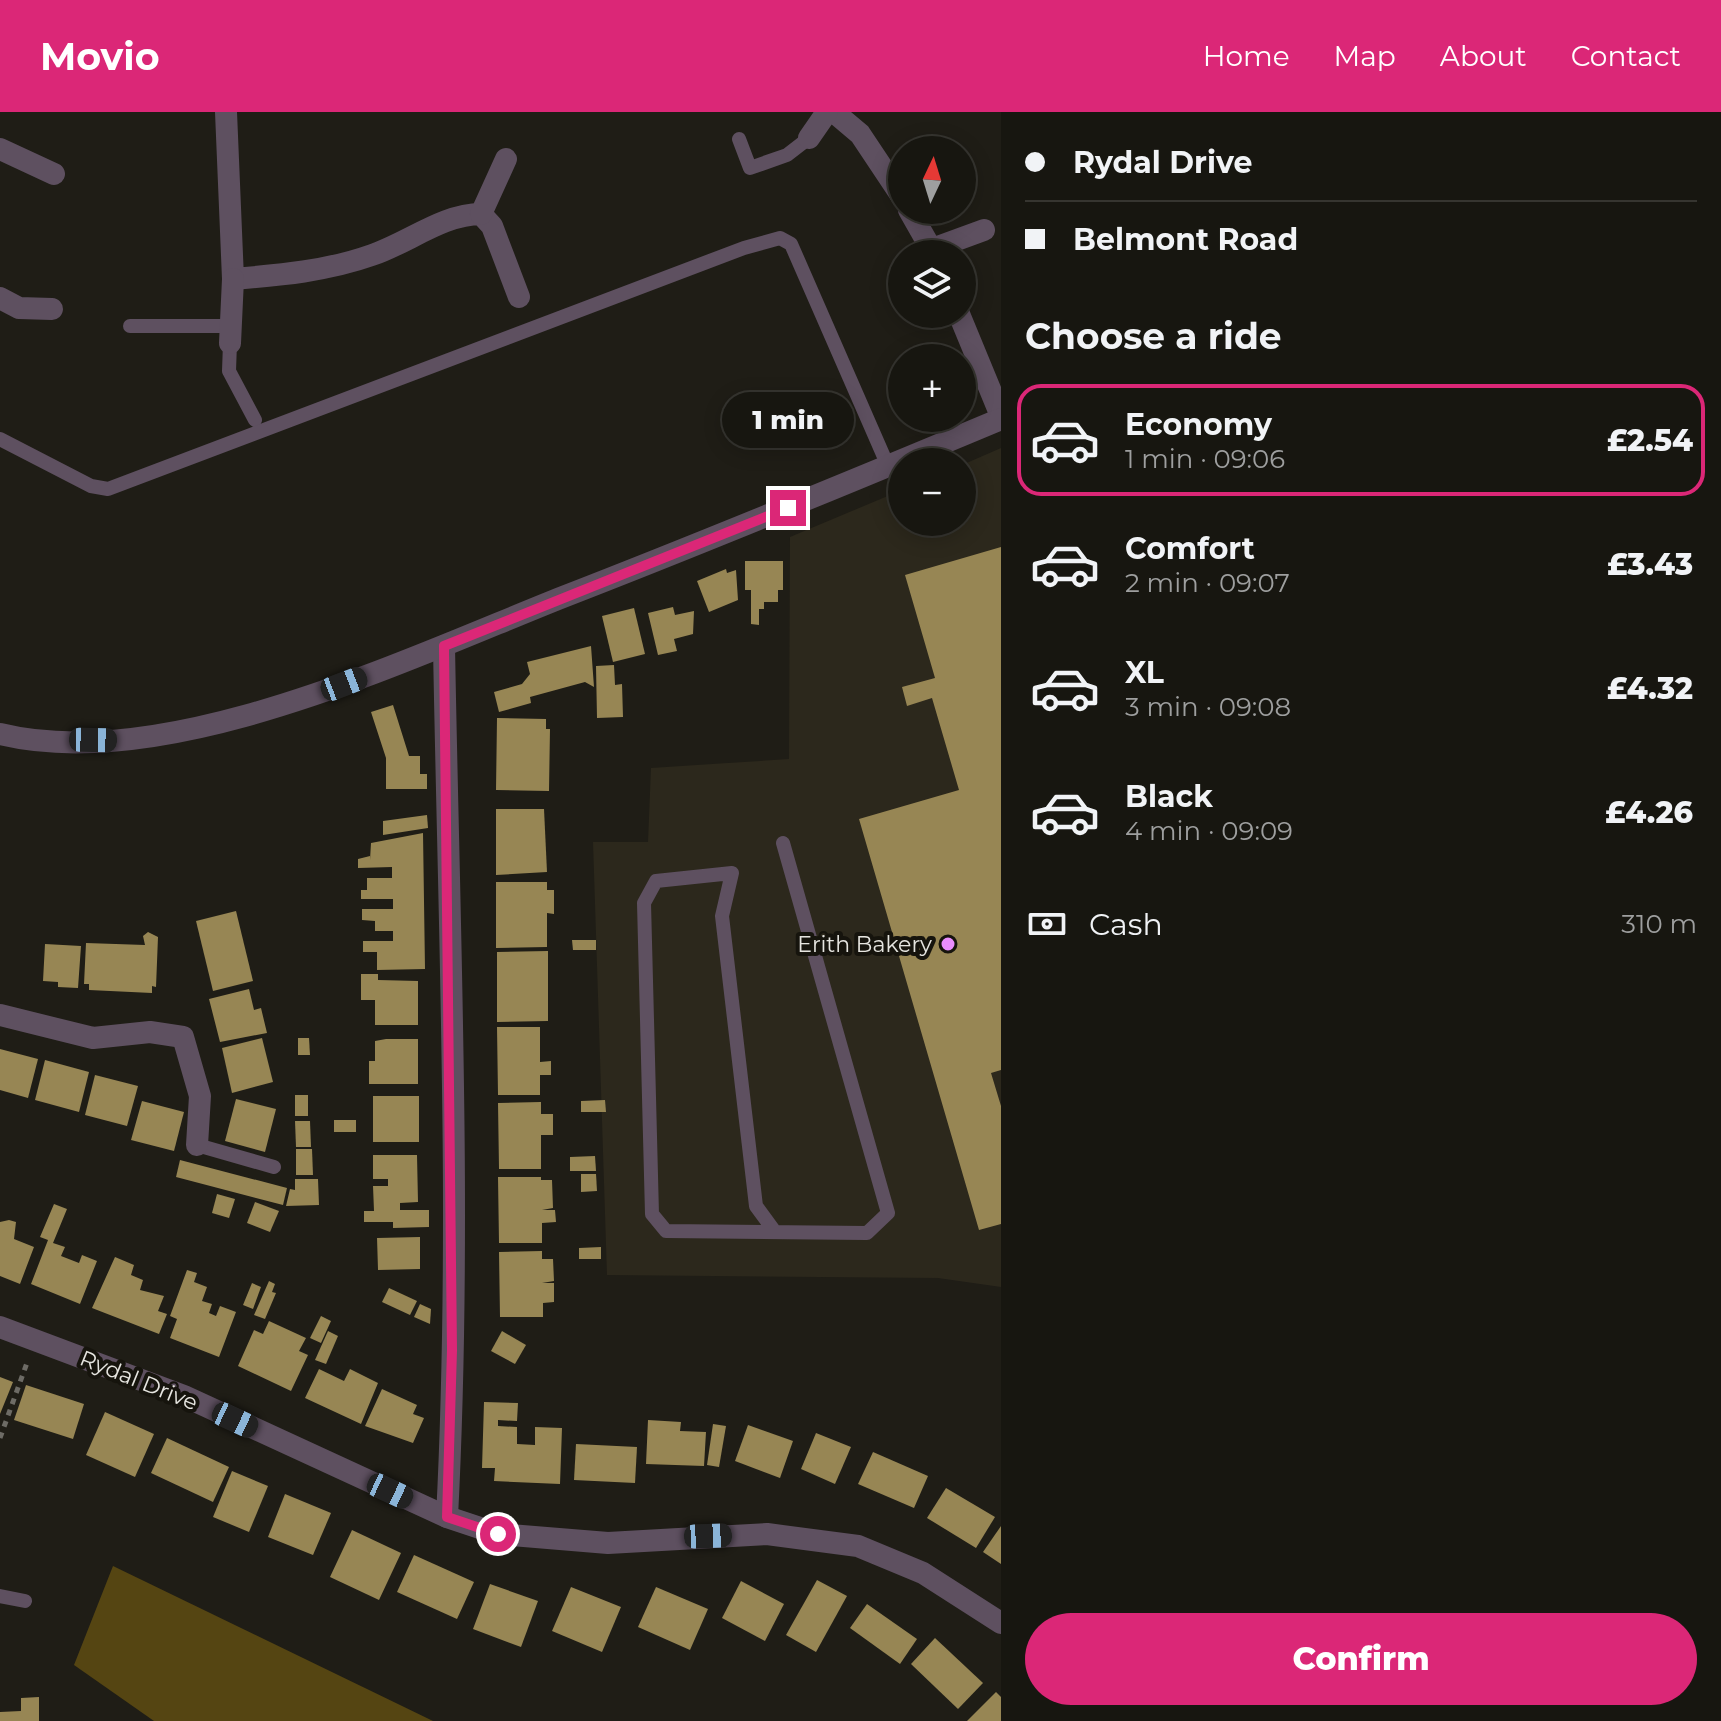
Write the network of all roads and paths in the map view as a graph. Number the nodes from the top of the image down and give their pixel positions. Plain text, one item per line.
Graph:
1 (226, 112) edge
2 (827, 112) edge
3 (834, 112) edge
4 (809, 138) joint
5 (739, 139) dead end
6 (0, 149) edge
7 (506, 159) dead end
8 (54, 174) dead end
9 (888, 176) edge
10 (481, 214) junction
11 (984, 230) dead end
12 (960, 240) edge
13 (233, 279) junction
14 (519, 297) dead end
15 (1, 303) edge
16 (52, 309) dead end
17 (130, 326) dead end
18 (965, 328) edge
19 (230, 334) junction
20 (1001, 418) edge
21 (255, 420) dead end
22 (0, 439) edge
23 (930, 448) edge
24 (888, 466) joint
25 (444, 646) junction
26 (0, 734) edge
27 (783, 843) dead end
28 (0, 1015) edge
29 (197, 1145) joint
30 (274, 1167) dead end
31 (775, 1232) junction
32 (0, 1327) edge
33 (34, 1339) junction
34 (0, 1438) edge
35 (447, 1517) junction
36 (0, 1596) edge
37 (25, 1601) dead end
38 (1001, 1623) edge

1 - 13 street
2 - 4 street
3 - 9 street
4 - 5 lane
6 - 8 street
7 - 10 street
10 - 13 street
10 - 14 street
11 - 12 street
13 - 19 street
15 - 16 street
17 - 19 lane
18 - 20 street
19 - 21 lane
20 - 23 street
22 - 24 lane
24 - 25 street
25 - 26 street
25 - 35 street
27 - 31 lane
28 - 29 street
29 - 30 lane
31 - 31 lane
32 - 33 street, Rydal Drive
33 - 34 path
33 - 35 street, Rydal Drive
35 - 38 street, Rydal Drive
36 - 37 lane

